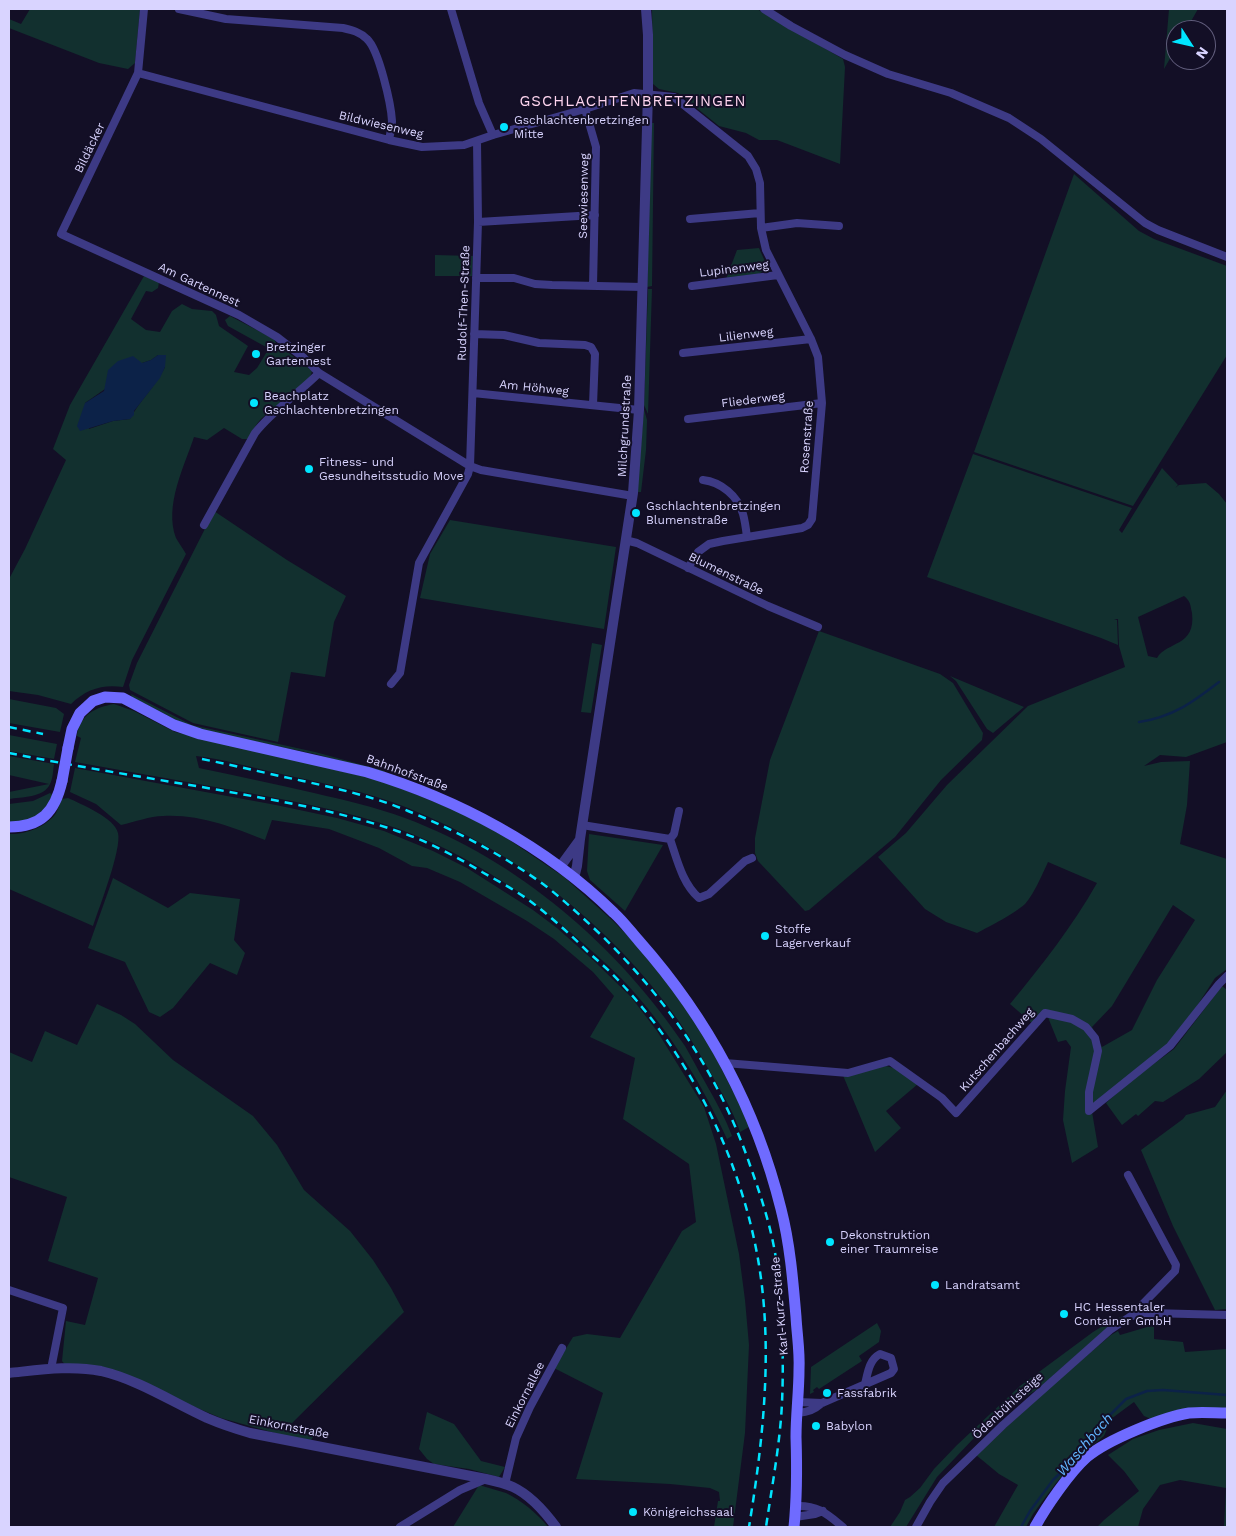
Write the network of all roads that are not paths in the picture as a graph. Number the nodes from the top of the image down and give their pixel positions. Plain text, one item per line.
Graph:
1 (144, 9) edge
2 (179, 9) edge
3 (451, 9) edge
4 (646, 9) edge
5 (764, 9) edge
6 (138, 73) junction
7 (648, 93) junction
8 (585, 109) junction
9 (493, 135) junction
10 (389, 140) junction
11 (477, 141) junction
12 (760, 213) junction
13 (594, 215) junction
14 (690, 219) dead end
15 (478, 222) junction
16 (839, 226) dead end
17 (761, 228) junction
18 (61, 234) joint
19 (1227, 258) edge
20 (778, 275) junction
21 (476, 278) junction
22 (593, 286) junction
23 (692, 286) dead end
24 (643, 287) junction
25 (474, 334) junction
26 (811, 339) junction
27 (683, 354) dead end
28 (319, 373) junction
29 (473, 392) junction
30 (822, 403) junction
31 (593, 406) junction
32 (640, 410) junction
33 (688, 420) dead end
34 (470, 466) junction
35 (703, 480) dead end
36 (633, 496) junction
37 (204, 526) dead end
38 (747, 537) junction
39 (625, 540) junction
40 (688, 568) junction
41 (818, 626) dead end
42 (391, 684) dead end
43 (679, 811) dead end
44 (582, 825) junction
45 (9, 827) edge
46 (670, 839) junction
47 (580, 840) junction
48 (752, 858) dead end
49 (560, 868) junction
50 (574, 878) junction
51 (1227, 976) edge
52 (725, 1063) junction
53 (1128, 1175) dead end
54 (9, 1290) edge
55 (1227, 1315) edge
56 (1131, 1316) junction
57 (562, 1348) dead end
58 (51, 1369) junction
59 (9, 1373) edge
60 (865, 1384) dead end
61 (798, 1407) junction
62 (1227, 1413) edge
63 (486, 1479) junction
64 (505, 1484) junction
65 (795, 1512) edge
66 (400, 1527) edge
67 (556, 1527) edge
68 (843, 1527) edge
69 (916, 1527) edge
70 (1035, 1527) edge

1 - 6 street
2 - 10 street
3 - 9 street
4 - 7 street, Milchgrundstraße
5 - 19 street
6 - 10 street, Bildwiesenweg
6 - 18 street, Bildäcker
7 - 8 street, Bildwiesenweg
7 - 12 street, Rosenstraße
7 - 24 street, Milchgrundstraße
8 - 9 street, Bildwiesenweg
8 - 13 street, Seewiesenweg
9 - 11 street, Bildwiesenweg
10 - 11 street, Bildwiesenweg
11 - 15 street, Rudolf-Then-Straße
12 - 14 street
12 - 17 street, Rosenstraße
13 - 15 street
13 - 22 street, Seewiesenweg
15 - 21 street, Rudolf-Then-Straße
16 - 17 street
17 - 20 street, Rosenstraße
18 - 28 street, Am Gartennest
20 - 23 street, Lupinenweg
20 - 26 street, Rosenstraße
21 - 22 street
21 - 25 street, Rudolf-Then-Straße
22 - 24 street
24 - 32 street, Milchgrundstraße
25 - 29 street, Rudolf-Then-Straße
25 - 31 street
26 - 27 street, Lilienweg
26 - 30 street, Rosenstraße
28 - 34 street, Am Gartennest
28 - 37 street
29 - 31 street, Am Höhweg
29 - 34 street, Rudolf-Then-Straße
30 - 33 street, Fliederweg
30 - 38 street, Rosenstraße
31 - 32 street, Am Höhweg
32 - 36 street, Milchgrundstraße
34 - 36 street
34 - 42 street, Rudolf-Then-Straße
35 - 38 street
36 - 39 street, Milchgrundstraße
38 - 40 street, Rosenstraße
39 - 40 street, Blumenstraße
39 - 44 street, Milchgrundstraße
40 - 41 street, Blumenstraße
43 - 46 street
44 - 46 street
44 - 47 street, Milchgrundstraße
45 - 49 main road, Bahnhofstraße, bridge
46 - 48 street
47 - 49 street, Milchgrundstraße
47 - 50 street, Milchgrundstraße
49 - 50 main road, Bahnhofstraße
50 - 52 main road, Bahnhofstraße
51 - 52 street, Kutschenbachweg
52 - 61 main road, Karl-Kurz-Straße
53 - 56 street, Ödenbühlsteige
54 - 58 street
55 - 56 street, Ödenbühlsteige
56 - 69 street, Ödenbühlsteige
57 - 64 street, Einkornallee
58 - 59 street, Einkornstraße
58 - 63 street, Einkornstraße
60 - 61 street
61 - 65 main road, Karl-Kurz-Straße
62 - 70 main road
63 - 64 street, Einkornstraße
63 - 66 street
64 - 67 street, Einkornstraße
65 - 68 street

